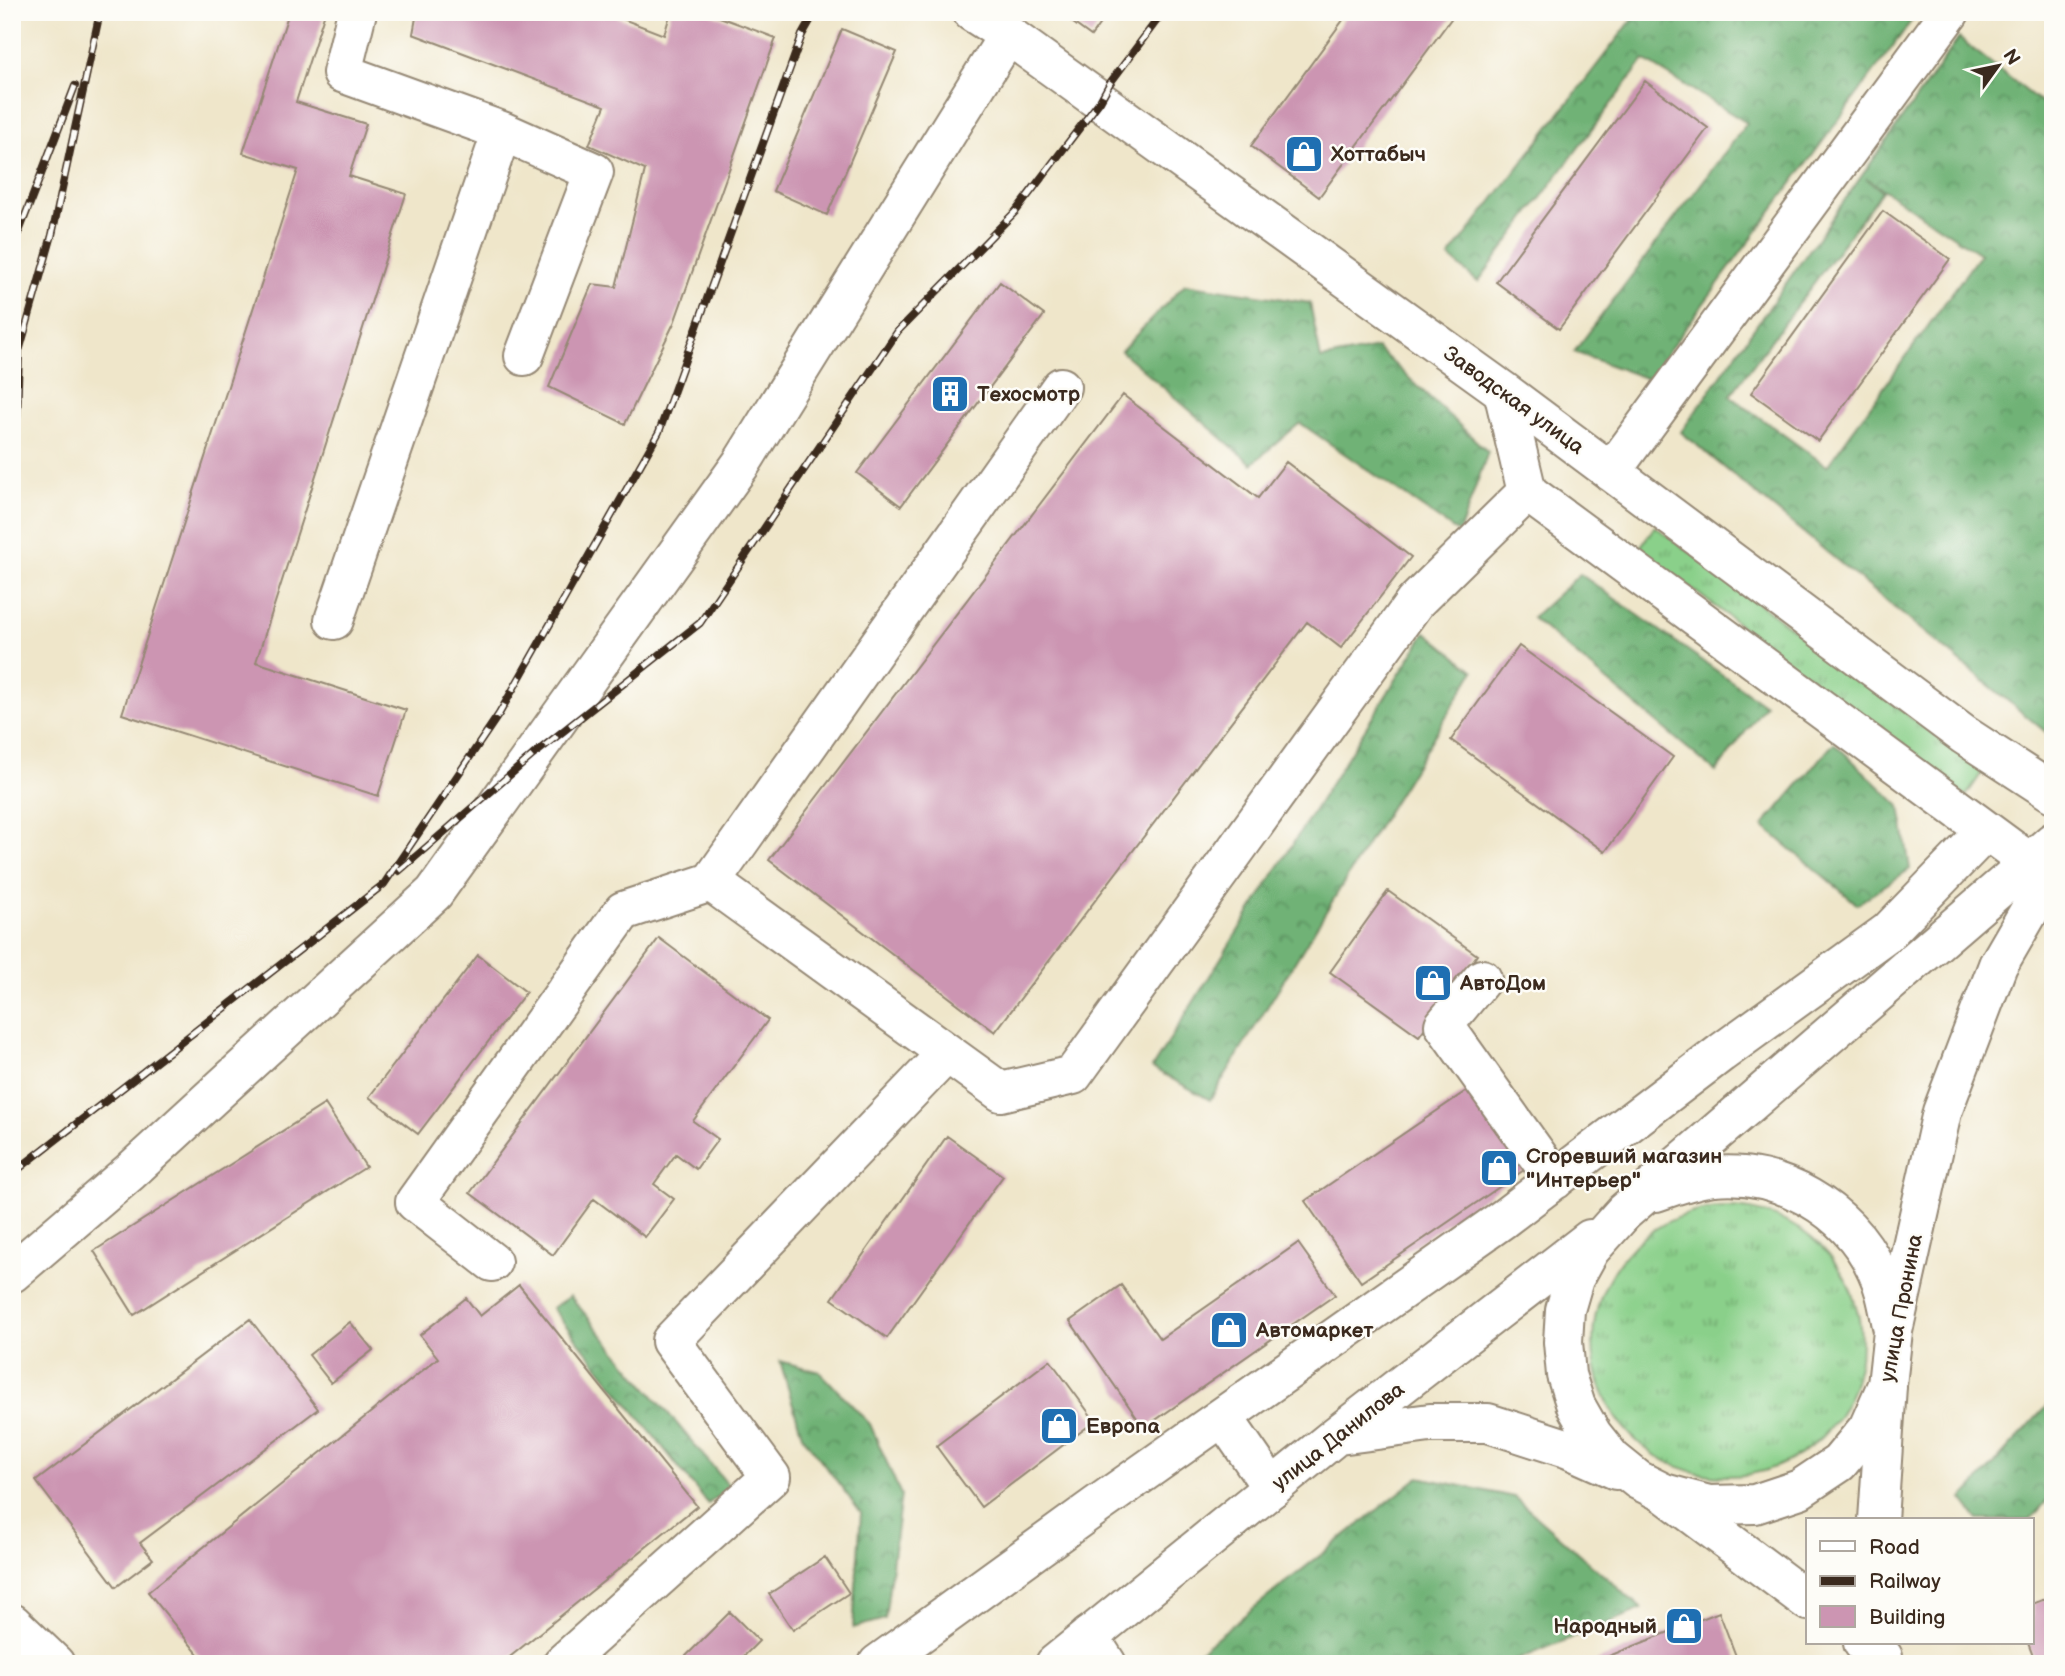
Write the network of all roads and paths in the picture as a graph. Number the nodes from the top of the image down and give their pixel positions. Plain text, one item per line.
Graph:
1 (357, 12) edge
2 (972, 12) edge
3 (1950, 12) edge
4 (1008, 35) junction
5 (502, 131) junction
6 (524, 356) dead end
7 (1061, 387) dead end
8 (1503, 391) junction
9 (1611, 472) junction
10 (1527, 492) junction
11 (334, 620) dead end
12 (2053, 793) edge
13 (1986, 831) junction
14 (2045, 858) edge
15 (711, 881) junction
16 (1482, 979) dead end
17 (947, 1053) junction
18 (1555, 1180) junction
19 (1624, 1212) junction
20 (492, 1262) dead end
21 (12, 1273) edge
22 (1892, 1331) junction
23 (1887, 1385) junction
24 (1223, 1417) junction
25 (1337, 1435) junction
26 (1651, 1486) junction
27 (1272, 1488) junction
28 (1878, 1518) edge
29 (1806, 1600) edge
30 (12, 1623) edge
31 (1098, 1650) edge
32 (55, 1664) edge
33 (562, 1664) edge
34 (878, 1664) edge
35 (1055, 1664) edge

1 - 5 main road
2 - 4 main road, Заводская улица
3 - 9 main road
4 - 8 main road, Заводская улица
4 - 21 main road
5 - 6 main road
5 - 11 main road
7 - 15 main road
8 - 9 main road, Заводская улица
8 - 10 main road
9 - 12 main road, Заводская улица
10 - 13 main road
10 - 17 main road
13 - 14 main road
13 - 18 main road
14 - 19 main road, улица Пронина
14 - 22 main road, улица Пронина
15 - 17 main road
15 - 20 main road
16 - 18 main road
17 - 33 main road
18 - 24 main road
19 - 22 main road
19 - 25 main road, улица Данилова
19 - 26 main road, улица Пронина
22 - 23 main road, улица Пронина
23 - 26 main road, улица Пронина
23 - 28 main road
24 - 27 main road
24 - 34 main road
25 - 26 main road
25 - 27 main road, улица Данилова
26 - 29 main road
27 - 31 main road, улица Данилова
30 - 32 main road
31 - 35 main road, улица Данилова

